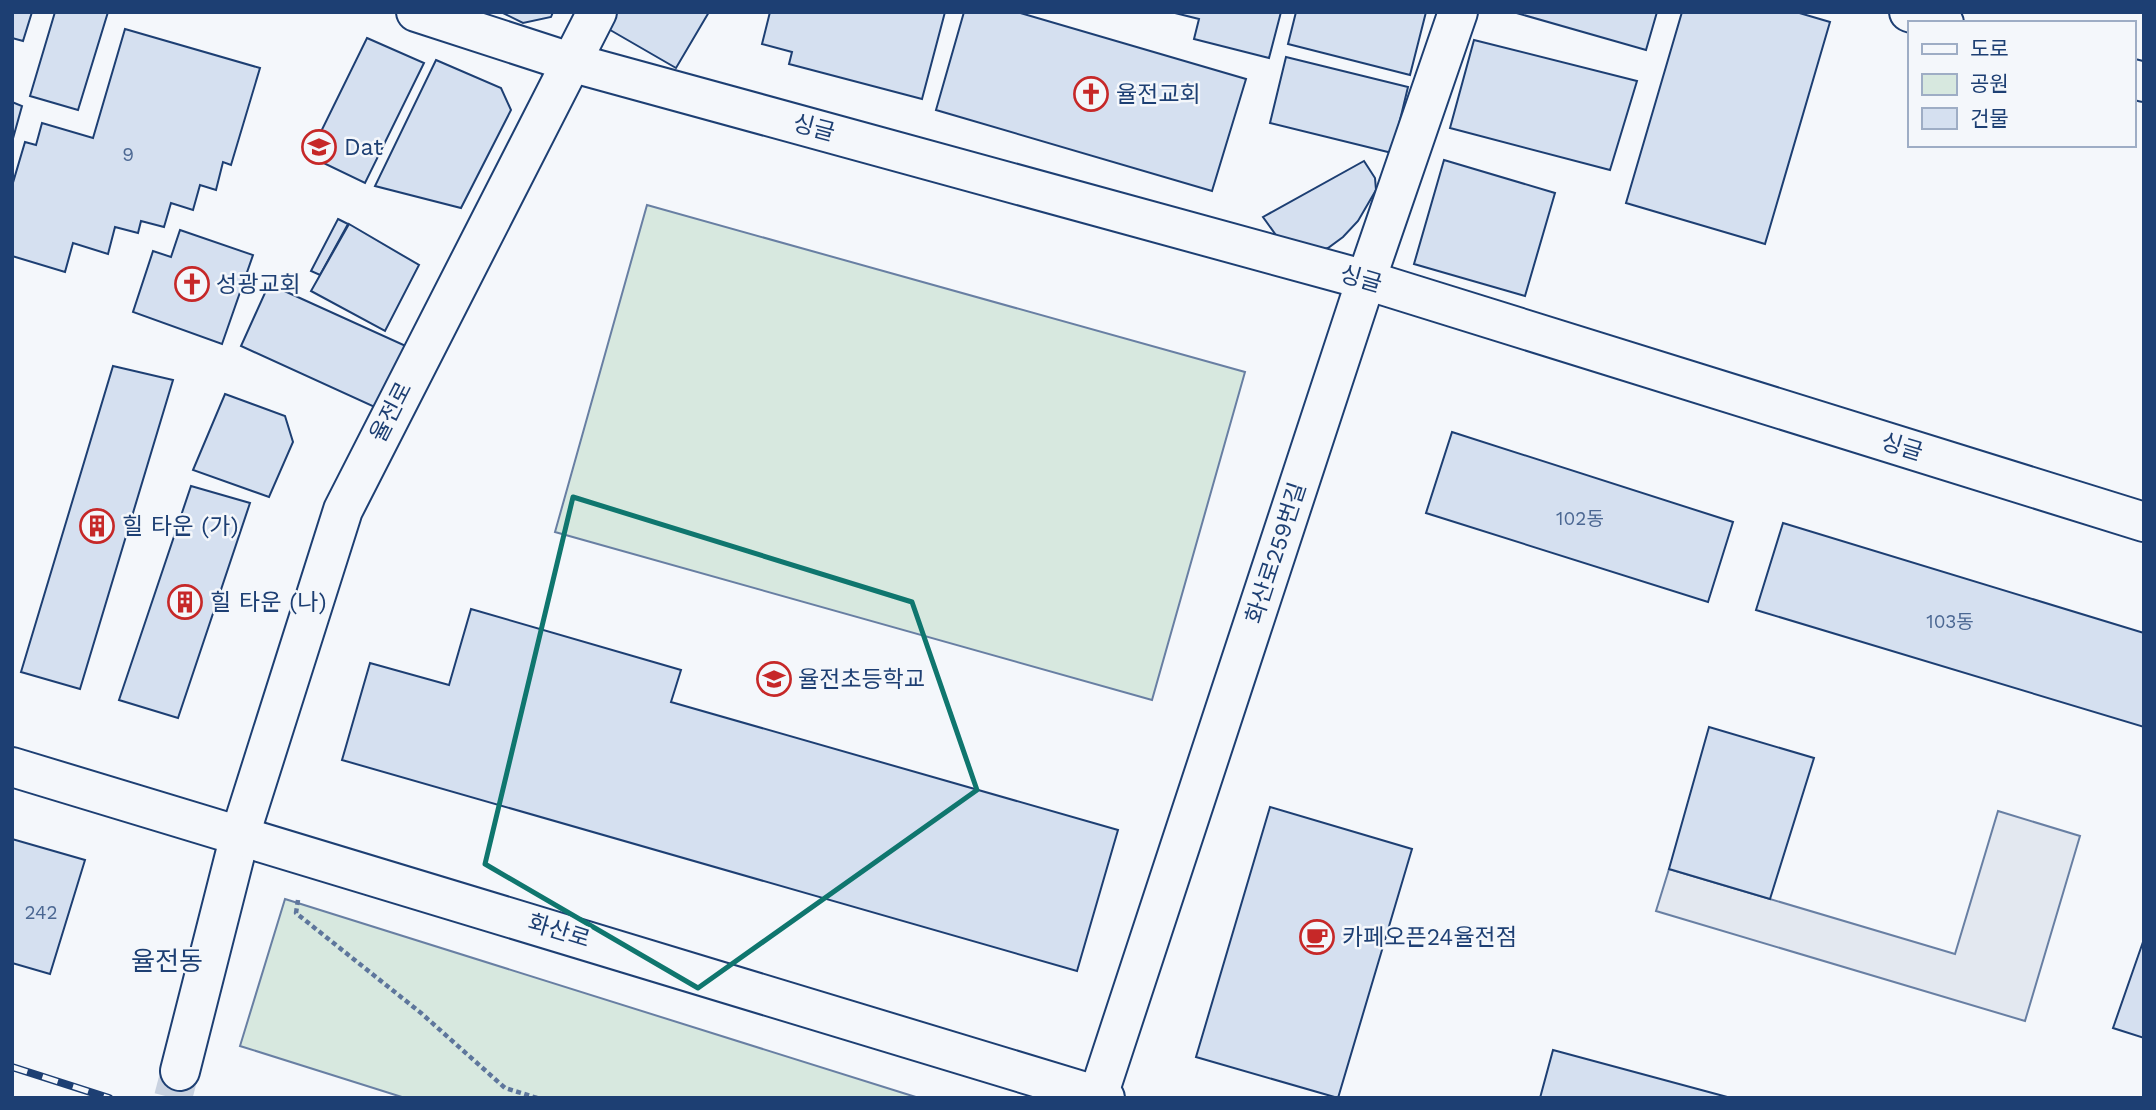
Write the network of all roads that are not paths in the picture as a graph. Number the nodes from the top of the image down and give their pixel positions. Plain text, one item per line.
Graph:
1 (416, 12) edge
2 (597, 12) edge
3 (1458, 12) edge
4 (1909, 12) edge
5 (1938, 21) edge
6 (570, 62) junction
7 (1366, 280) junction
8 (2144, 522) edge
9 (12, 767) edge
10 (240, 835) junction
11 (180, 1070) tunnel mouth
12 (1102, 1097) edge

1 - 6 street, 싱글
2 - 6 street, 율전로
3 - 7 street, 화산로259번길
4 - 5 street
6 - 7 street, 싱글
6 - 10 street, 율전로
7 - 8 street, 싱글
7 - 12 street, 화산로259번길
9 - 10 street, 화산로
10 - 11 street, 율전로
10 - 12 street, 화산로

